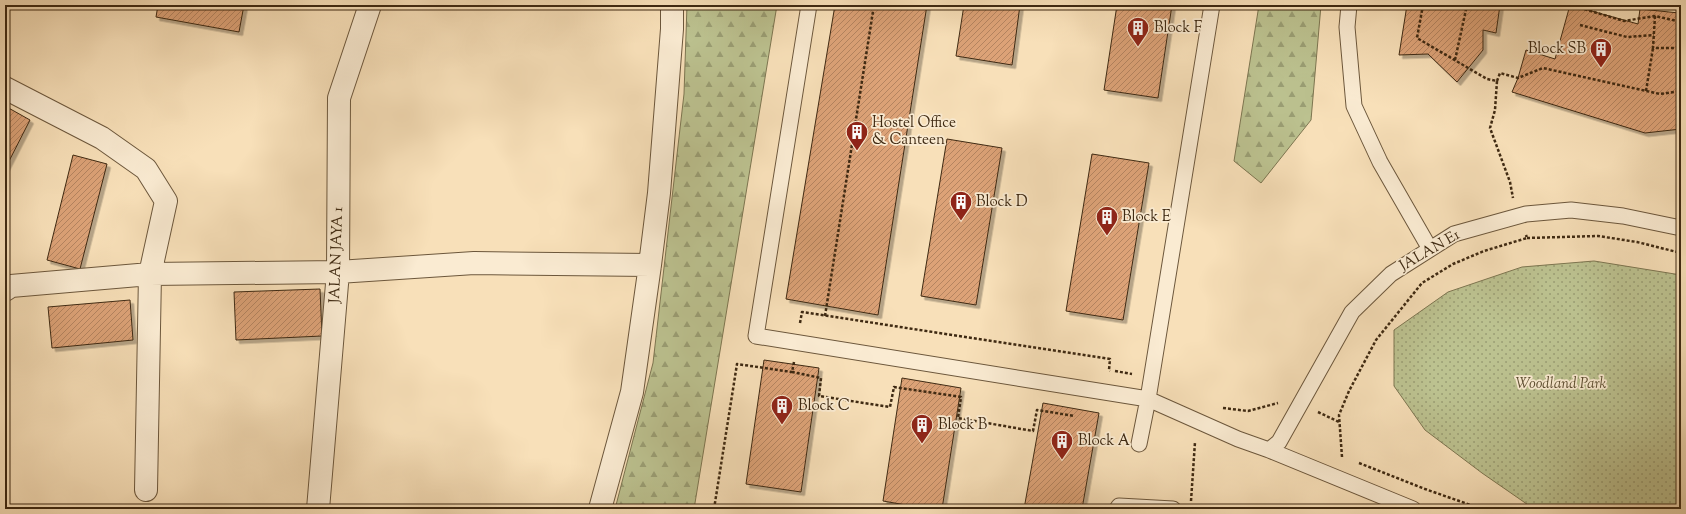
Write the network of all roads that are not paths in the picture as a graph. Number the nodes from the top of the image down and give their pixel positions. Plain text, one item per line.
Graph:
1 (370, 5) edge
2 (672, 5) edge
3 (809, 5) edge
4 (1212, 5) edge
5 (1349, 5) edge
6 (5, 88) edge
7 (1681, 228) edge
8 (1430, 249) junction
9 (650, 265) junction
10 (338, 272) junction
11 (150, 274) junction
12 (5, 290) edge
13 (1148, 399) junction
14 (1139, 444) dead end
15 (1270, 450) junction
16 (146, 490) dead end
17 (318, 509) edge
18 (600, 509) edge
19 (1117, 509) edge
20 (1173, 509) edge
21 (1413, 509) edge

1 - 10 street, JALAN JAYA 1
2 - 9 street
3 - 13 lane
4 - 13 lane
5 - 8 lane
6 - 11 street
7 - 8 lane, JALAN E1
8 - 15 lane, JALAN E1
9 - 10 street
9 - 18 street
10 - 11 street
10 - 17 street, JALAN JAYA 1
11 - 12 street
11 - 16 street
13 - 14 lane
13 - 15 lane
15 - 21 lane
19 - 20 lane

